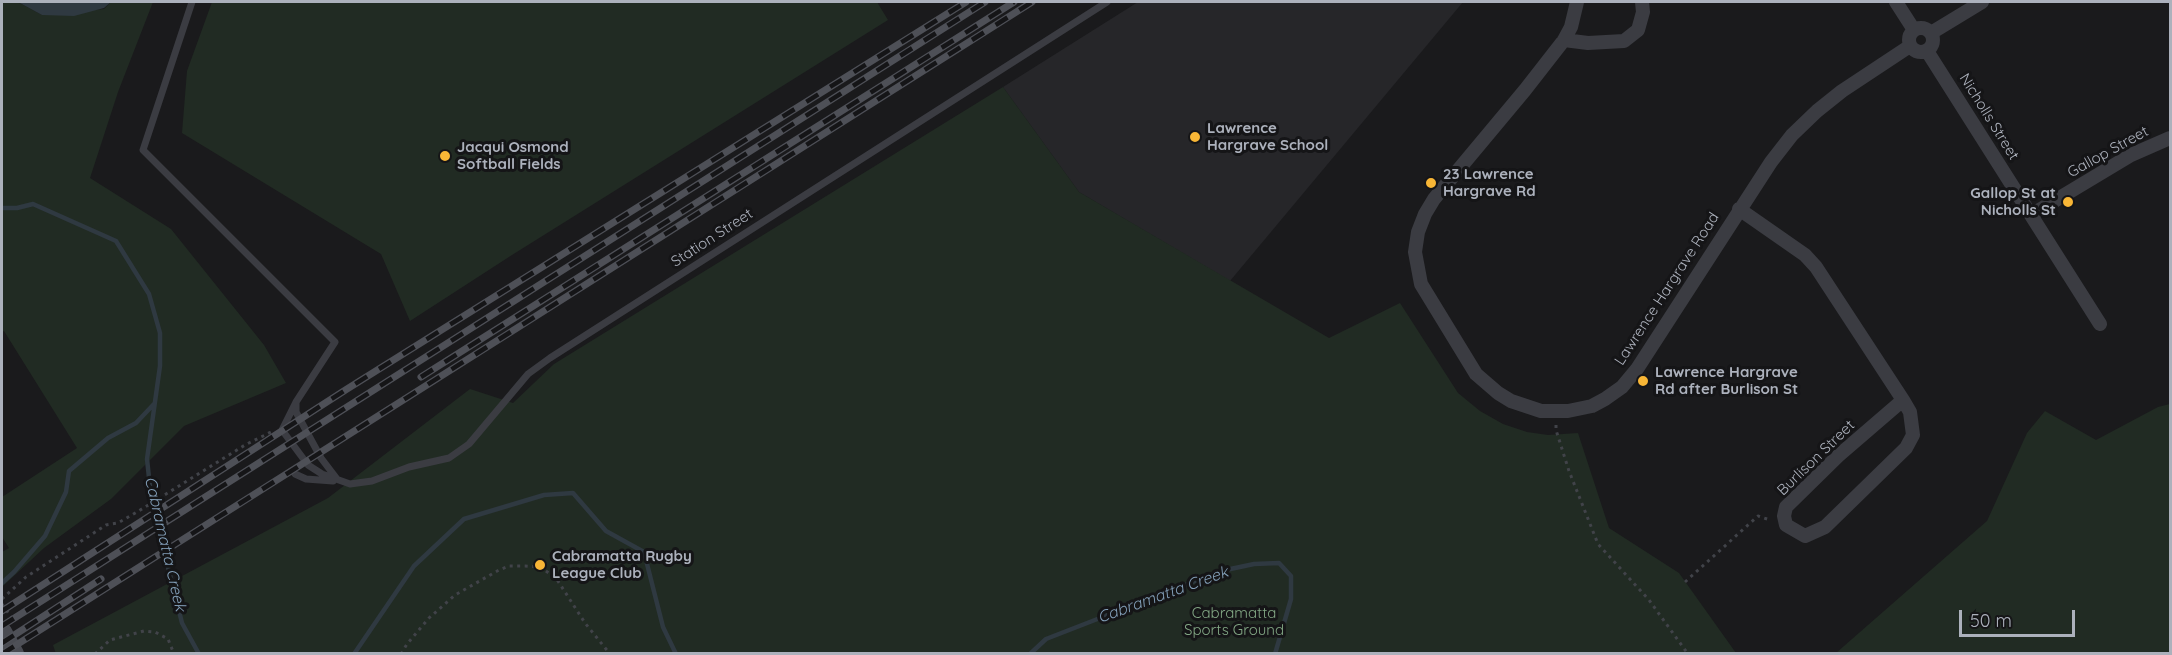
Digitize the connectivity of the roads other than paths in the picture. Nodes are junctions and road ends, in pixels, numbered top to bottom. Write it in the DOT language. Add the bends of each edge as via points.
graph roads {
  1 [pos="192,2"];
  2 [pos="1107,2"];
  3 [pos="1577,2"];
  4 [pos="1642,2"];
  5 [pos="1896,2"];
  6 [pos="1982,2"];
  7 [pos="1914,30"];
  8 [pos="1931,33"];
  9 [pos="1564,40"];
  10 [pos="1910,46"];
  11 [pos="1927,51"];
  12 [pos="2170,138"];
  13 [pos="1739,209"];
  14 [pos="2031,215"];
  15 [pos="2100,324"];
  16 [pos="1902,400"];
  17 [pos="296,402"];
  18 [pos="295,474"];
  19 [pos="339,481"];
  20 [pos="2,632"];
  21 [pos="14,654"];
  1 -- 17 [label="lane" via="143,150 335,342"];
  2 -- 19 [label="lane, Station Street" via="550,358 528,374 469,444 448,458 372,481"];
  3 -- 9 [label="street, Lawrence Hargrave Road"];
  4 -- 9 [label="street" via="1638,30 1624,41"];
  5 -- 7 [label="street"];
  6 -- 8 [label="street"];
  7 -- 8 [label="street" via="1923,28"];
  7 -- 10 [label="street"];
  8 -- 11 [label="street" via="1933,42"];
  9 -- 13 [label="street, Lawrence Hargrave Road" via="1434,199 1421,223 1415,252 1421,284 1476,374 1511,401 1541,411 1592,406 1605,399 1637,369"];
  10 -- 11 [label="street" via="1916,51"];
  10 -- 13 [label="street, Lawrence Hargrave Road" via="1842,91 1804,122"];
  11 -- 14 [label="street, Nicholls Street"];
  12 -- 14 [label="street, Gallop Street" via="2131,155"];
  13 -- 16 [label="street" via="1816,267"];
  14 -- 15 [label="street, Nicholls Street"];
  16 -- 16 [label="street, Burlison Street" via="1910,412 1913,435 1906,448 1825,527 1805,536 1786,525 1786,507"];
  17 -- 19 [label="lane" via="296,412 321,458"];
  17 -- 19 [label="lane" via="282,430 308,465"];
  18 -- 19 [label="lane, Station Street" via="306,479"];
  20 -- 21 [label="street"];
}
